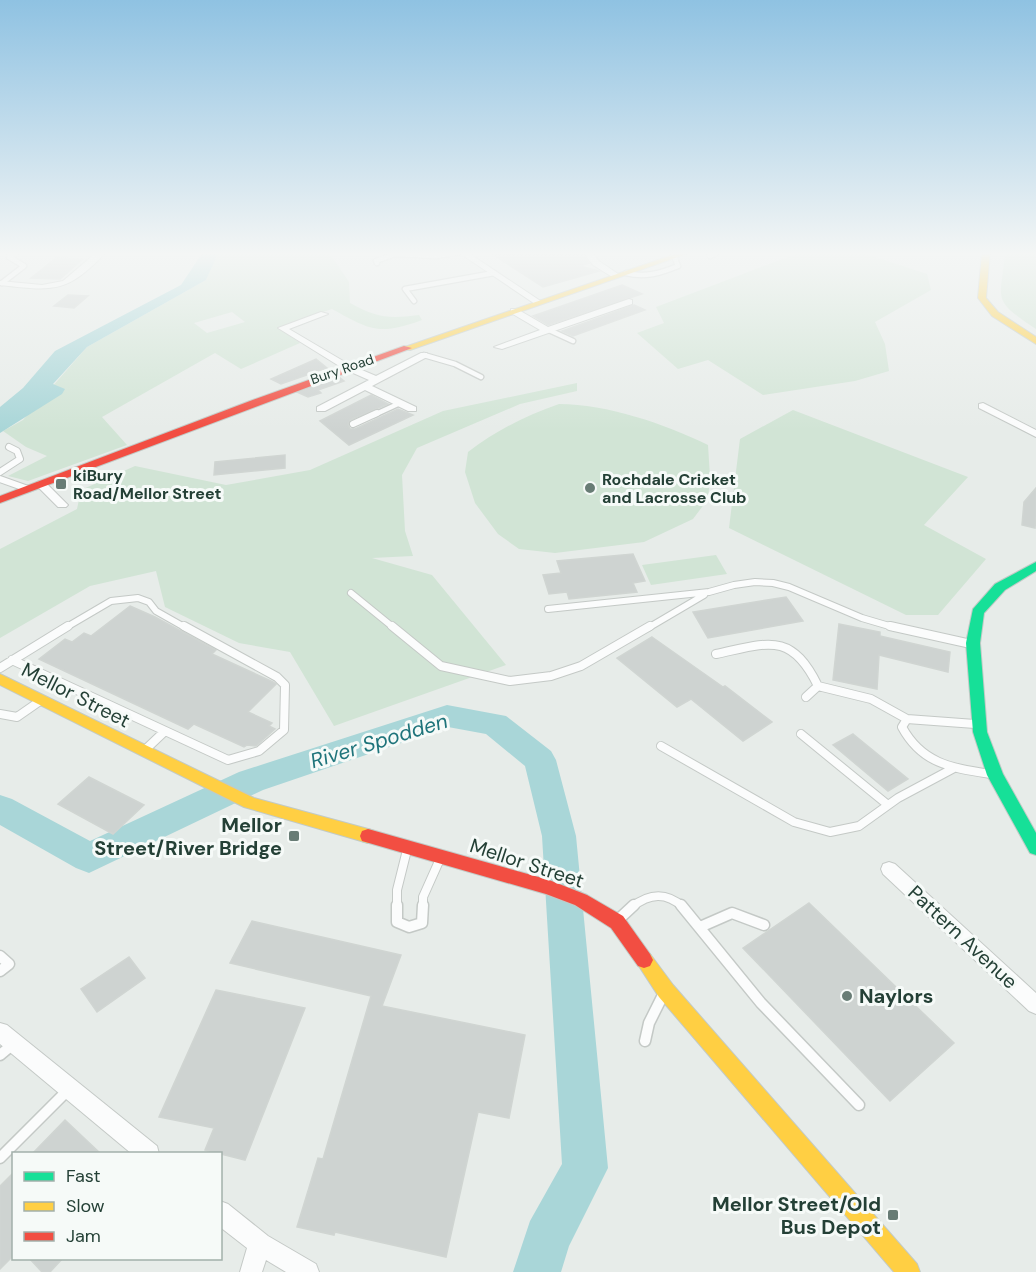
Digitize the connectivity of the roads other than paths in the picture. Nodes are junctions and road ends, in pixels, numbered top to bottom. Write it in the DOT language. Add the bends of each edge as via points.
graph roads {
  1 [pos="513,311"];
  2 [pos="514,311"];
  3 [pos="602,311"];
  4 [pos="993,311"];
  5 [pos="324,314"];
  6 [pos="548,330"];
  7 [pos="573,341"];
  8 [pos="1036,341"];
  9 [pos="408,346"];
  10 [pos="499,347"];
  11 [pos="424,355"];
  12 [pos="346,367"];
  13 [pos="482,377"];
  14 [pos="376,380"];
  15 [pos="365,386"];
  16 [pos="400,403"];
  17 [pos="983,406"];
  18 [pos="321,408"];
  19 [pos="412,409"];
  20 [pos="353,424"];
  21 [pos="1036,434"];
  22 [pos="9,447"];
  23 [pos="0,472"];
  24 [pos="0,479"];
  25 [pos="34,487"];
  26 [pos="0,500"];
  27 [pos="62,505"];
  28 [pos="1036,566"];
  29 [pos="709,592"];
  30 [pos="351,593"];
  31 [pos="548,609"];
  32 [pos="973,644"];
  33 [pos="716,654"];
  34 [pos="12,660"];
  35 [pos="0,668"];
  36 [pos="0,678"];
  37 [pos="818,686"];
  38 [pos="806,697"];
  39 [pos="42,700"];
  40 [pos="0,714"];
  41 [pos="907,719"];
  42 [pos="979,725"];
  43 [pos="165,731"];
  44 [pos="801,734"];
  45 [pos="661,746"];
  46 [pos="144,751"];
  47 [pos="954,768"];
  48 [pos="995,775"];
  49 [pos="888,805"];
  50 [pos="408,848"];
  51 [pos="1036,848"];
  52 [pos="441,856"];
  53 [pos="890,869"];
  54 [pos="617,922"];
  55 [pos="764,925"];
  56 [pos="700,927"];
  57 [pos="0,956"];
  58 [pos="0,971"];
  59 [pos="666,991"];
  60 [pos="1036,1005"];
  61 [pos="645,1041"];
  62 [pos="5,1043"];
  63 [pos="69,1088"];
  64 [pos="859,1105"];
  65 [pos="147,1152"];
  66 [pos="0,1158"];
  67 [pos="222,1214"];
  68 [pos="260,1244"];
  69 [pos="251,1272"];
  70 [pos="308,1272"];
  71 [pos="909,1272"];
  1 -- 9 [label="main road, Bury Road"];
  2 -- 6 [label="street"];
  3 -- 6 [label="street"];
  4 -- 8 [label="main road"];
  5 -- 12 [label="street" via="282,328"];
  6 -- 7 [label="lane"];
  6 -- 10 [label="street"];
  9 -- 11 [label="street"];
  9 -- 12 [label="main road, Bury Road"];
  11 -- 13 [label="lane"];
  11 -- 14 [label="street"];
  12 -- 14 [label="street"];
  12 -- 25 [label="main road, Bury Road"];
  14 -- 15 [label="street"];
  15 -- 16 [label="street"];
  15 -- 18 [label="street"];
  16 -- 19 [label="street"];
  16 -- 20 [label="lane"];
  17 -- 21 [label="street"];
  22 -- 23 [label="lane" via="17,451 20,459"];
  24 -- 25 [label="lane"];
  25 -- 26 [label="main road, Bury Road"];
  25 -- 27 [label="street"];
  28 -- 32 [label="main road" via="1000,587 978,612"];
  29 -- 30 [label="lane" via="580,666 551,676 510,681 441,666"];
  29 -- 31 [label="lane"];
  29 -- 32 [label="lane" via="754,580 772,582 797,588 861,618"];
  32 -- 42 [label="main road"];
  33 -- 37 [label="lane" via="778,643 802,656"];
  34 -- 35 [label="lane"];
  34 -- 43 [label="lane"];
  34 -- 43 [label="lane" via="111,601 138,598 285,685 284,730 257,754 228,760"];
  36 -- 39 [label="main road, Mellor Street"];
  37 -- 38 [label="lane"];
  37 -- 41 [label="lane" via="871,699"];
  39 -- 40 [label="lane" via="15,718"];
  39 -- 46 [label="main road, Mellor Street"];
  41 -- 42 [label="lane"];
  41 -- 47 [label="lane" via="902,727 908,742 921,754"];
  42 -- 48 [label="main road"];
  43 -- 46 [label="lane"];
  44 -- 49 [label="lane"];
  45 -- 49 [label="lane" via="794,822 830,832 859,826"];
  46 -- 50 [label="main road, Mellor Street" via="250,803"];
  47 -- 48 [label="lane"];
  47 -- 49 [label="lane"];
  48 -- 51 [label="main road"];
  50 -- 52 [label="main road, Mellor Street"];
  50 -- 52 [label="lane" via="396,890 397,922 402,927 422,923 423,897"];
  52 -- 54 [label="main road, Mellor Street" via="549,887 581,900"];
  53 -- 60 [label="street, Pattern Avenue"];
  54 -- 56 [label="lane" via="637,900 663,894 674,899"];
  54 -- 59 [label="main road, Mellor Street"];
  55 -- 56 [label="lane" via="737,912 727,912"];
  56 -- 64 [label="lane" via="735,973"];
  57 -- 58 [label="lane" via="9,964"];
  59 -- 61 [label="lane" via="649,1023"];
  59 -- 71 [label="main road, Mellor Street"];
  62 -- 63 [label="street"];
  63 -- 65 [label="street"];
  63 -- 66 [label="lane"];
  67 -- 68 [label="street"];
  68 -- 69 [label="street"];
  68 -- 70 [label="street"];
}
